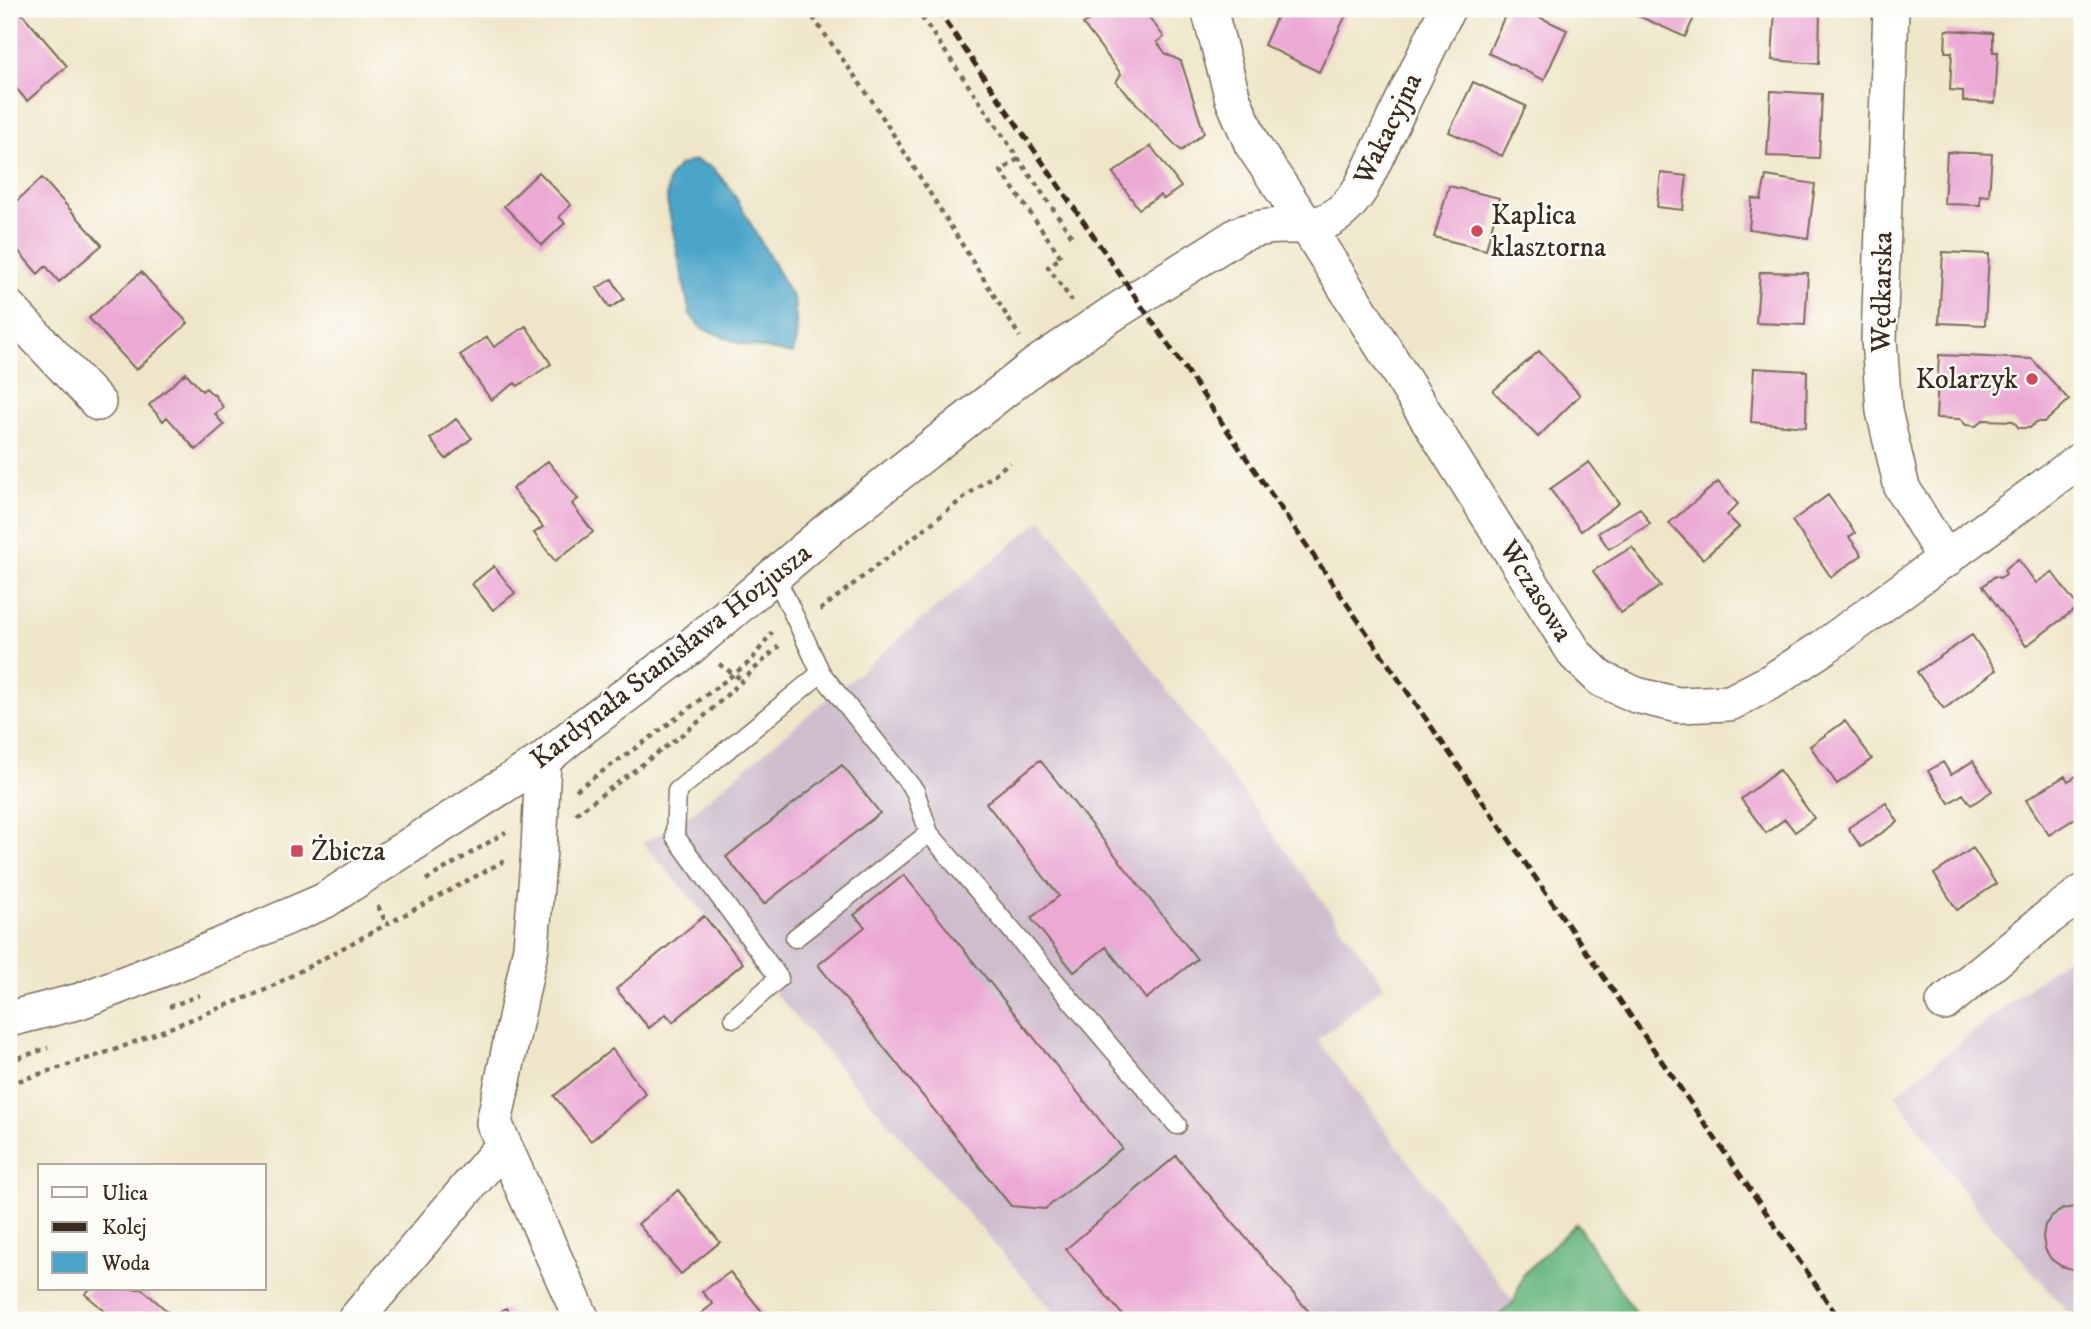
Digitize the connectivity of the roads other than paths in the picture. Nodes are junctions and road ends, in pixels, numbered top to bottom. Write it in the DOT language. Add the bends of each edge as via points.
graph roads {
  1 [pos="1209,9"];
  2 [pos="1447,9"];
  3 [pos="1891,9"];
  4 [pos="1307,226"];
  5 [pos="9,308"];
  6 [pos="98,403"];
  7 [pos="2082,460"];
  8 [pos="1946,560"];
  9 [pos="775,575"];
  10 [pos="821,673"];
  11 [pos="543,760"];
  12 [pos="929,833"];
  13 [pos="2082,893"];
  14 [pos="795,938"];
  15 [pos="1944,1003"];
  16 [pos="734,1018"];
  17 [pos="9,1020"];
  18 [pos="1177,1125"];
  19 [pos="503,1146"];
  20 [pos="355,1320"];
  21 [pos="582,1320"];
  1 -- 4 [label="street, Wczasowa" via="1241,121"];
  2 -- 4 [label="street, Wakacyjna" via="1356,195 1333,218"];
  3 -- 8 [label="street, Wędkarska" via="1879,339 1884,411 1902,488"];
  4 -- 8 [label="street, Wczasowa" via="1576,655 1601,679 1636,695 1678,705 1730,703 1824,647"];
  4 -- 9 [label="street, Kardynała Stanisława Hozjusza" via="1260,227 1238,234 1091,327 1037,364"];
  5 -- 6 [label="street"];
  7 -- 8 [label="street, Wczasowa"];
  9 -- 10 [label="lane"];
  9 -- 11 [label="street, Kardynała Stanisława Hozjusza"];
  10 -- 12 [label="lane" via="915,791"];
  10 -- 16 [label="lane" via="677,791 675,836 779,978"];
  11 -- 17 [label="street, Kardynała Stanisława Hozjusza" via="324,901 80,1001"];
  11 -- 19 [label="street" via="531,947 494,1123"];
  12 -- 14 [label="lane"];
  12 -- 18 [label="lane"];
  13 -- 15 [label="street"];
  19 -- 20 [label="street"];
  19 -- 21 [label="street"];
}
